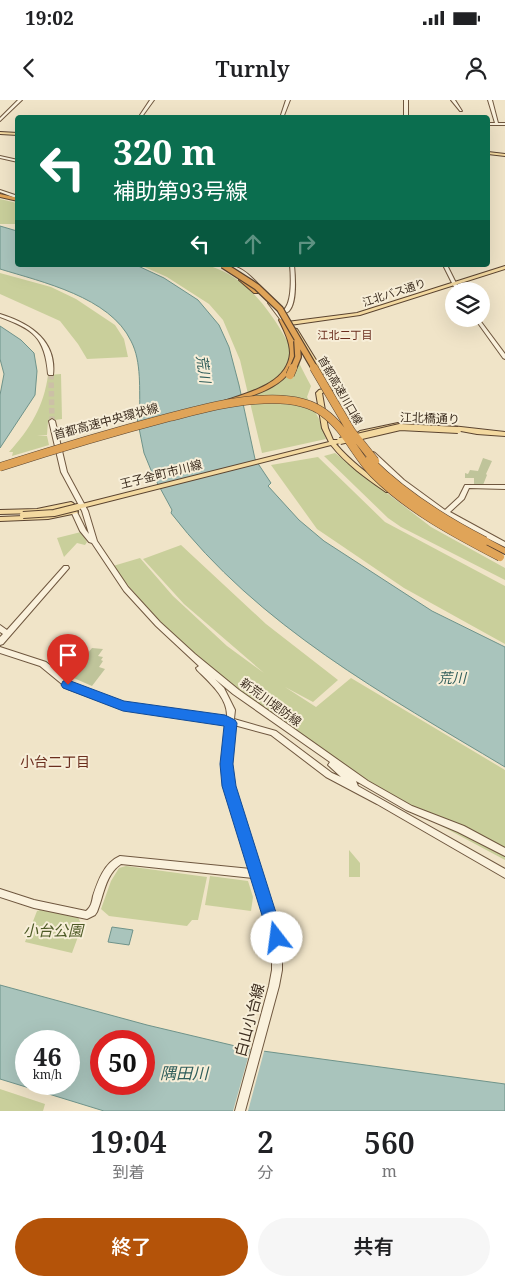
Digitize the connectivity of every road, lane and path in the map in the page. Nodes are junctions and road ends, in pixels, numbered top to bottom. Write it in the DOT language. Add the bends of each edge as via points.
graph roads {
  1 [pos="20,100"];
  2 [pos="152,100"];
  3 [pos="288,100"];
  4 [pos="406,100"];
  5 [pos="453,100"];
  6 [pos="490,100"];
  7 [pos="461,110"];
  8 [pos="141,115"];
  9 [pos="282,115"];
  10 [pos="406,115"];
  11 [pos="0,120"];
  12 [pos="490,124"];
  13 [pos="496,124"];
  14 [pos="505,124"];
  15 [pos="0,133"];
  16 [pos="15,134"];
  17 [pos="490,152"];
  18 [pos="505,153"];
  19 [pos="0,157"];
  20 [pos="15,160"];
  21 [pos="0,195"];
  22 [pos="15,199"];
  23 [pos="15,199"];
  24 [pos="224,267"];
  25 [pos="233,267"];
  26 [pos="292,267"];
  27 [pos="446,267"];
  28 [pos="505,267"];
  29 [pos="451,282"];
  30 [pos="458,282"];
  31 [pos="445,286"];
  32 [pos="0,315"];
  33 [pos="284,318"];
  34 [pos="484,327"];
  35 [pos="505,357"];
  36 [pos="51,374"];
  37 [pos="327,389"];
  38 [pos="183,414"];
  39 [pos="52,422"];
  40 [pos="482,432"];
  41 [pos="505,434"];
  42 [pos="356,437"];
  43 [pos="333,443"];
  44 [pos="0,467"];
  45 [pos="373,468"];
  46 [pos="505,487"];
  47 [pos="79,507"];
  48 [pos="421,512"];
  49 [pos="0,515"];
  50 [pos="447,516"];
  51 [pos="438,517"];
  52 [pos="485,541"];
  53 [pos="98,548"];
  54 [pos="505,550"];
  55 [pos="505,560"];
  56 [pos="66,568"];
  57 [pos="0,628"];
  58 [pos="7,634"];
  59 [pos="0,642"];
  60 [pos="0,650"];
  61 [pos="192,656"];
  62 [pos="230,723"];
  63 [pos="315,750"];
  64 [pos="354,789"];
  65 [pos="505,852"];
  66 [pos="257,874"];
  67 [pos="505,874"];
  68 [pos="0,893"];
  69 [pos="240,1111"];
  1 -- 11 [label="main road"];
  2 -- 8 [label="main road"];
  3 -- 9 [label="main road"];
  4 -- 10 [label="main road"];
  5 -- 7 [label="main road"];
  6 -- 13 [label="main road"];
  12 -- 13 [label="main road"];
  13 -- 14 [label="main road"];
  15 -- 16 [label="main road"];
  17 -- 18 [label="main road"];
  19 -- 20 [label="main road"];
  21 -- 22 [label="highway"];
  21 -- 23 [label="highway"];
  24 -- 33 [label="highway, 首都高速川口線, bridge" via="248,284"];
  25 -- 33 [label="main road" via="244,273"];
  26 -- 33 [label="main road" via="289,306"];
  27 -- 29 [label="main road"];
  28 -- 30 [label="main road, 江北バス通り"];
  31 -- 33 [label="main road, 江北バス通り" via="358,314"];
  32 -- 36 [label="main road" via="41,339 50,353"];
  33 -- 37 [label="main road"];
  33 -- 38 [label="highway, 首都高速中央環状線, bridge" via="299,352 295,368 288,377 255,395"];
  33 -- 45 [label="highway, 首都高速川口線, bridge" via="345,432"];
  33 -- 50 [label="highway, 首都高速川口線, bridge" via="360,443 398,482"];
  34 -- 35 [label="main road"];
  37 -- 42 [label="main road"];
  37 -- 43 [label="main road" via="319,395 324,427"];
  38 -- 44 [label="highway, 首都高速中央環状線, bridge" via="89,438"];
  38 -- 48 [label="highway, 首都高速中央環状線, bridge" via="262,399 289,400 311,406 330,419 374,474"];
  38 -- 52 [label="highway, 首都高速中央環状線, bridge" via="262,398 286,399 312,406 332,418 372,464 401,489"];
  39 -- 47 [label="main road" via="64,472"];
  40 -- 41 [label="main road, 江北橋通り"];
  40 -- 42 [label="main road" via="399,430"];
  40 -- 43 [label="main road, 江北橋通り, bridge" via="400,427"];
  42 -- 50 [label="main road" via="392,473"];
  42 -- 51 [label="main road" via="392,483"];
  43 -- 47 [label="main road, 王子金町市川線"];
  43 -- 51 [label="main road" via="376,482 420,511"];
  45 -- 48 [label="highway, 首都高速川口線, bridge"];
  45 -- 54 [label="highway, bridge" via="424,510 461,534"];
  46 -- 50 [label="main road" via="467,486"];
  47 -- 49 [label="main road, 王子金町市川線, bridge"];
  47 -- 49 [label="main road" via="48,517"];
  47 -- 53 [label="main road, 新荒川堤防線"];
  47 -- 53 [label="main road" via="83,530"];
  48 -- 55 [label="highway, 首都高速中央環状線, bridge"];
  50 -- 51 [label="main road"];
  50 -- 52 [label="highway, 首都高速中央環状線, bridge"];
  50 -- 54 [label="highway, bridge"];
  51 -- 54 [label="main road"];
  52 -- 54 [label="highway, 首都高速中央環状線"];
  53 -- 61 [label="main road, 新荒川堤防線" via="126,589"];
  56 -- 58 [label="main road"];
  57 -- 58 [label="main road"];
  58 -- 59 [label="main road"];
  60 -- 62 [label="main road, 新荒川堤防線" via="43,664 71,687 112,703"];
  61 -- 62 [label="main road, 白山小台線" via="225,696 231,710"];
  61 -- 63 [label="main road, 新荒川堤防線"];
  62 -- 64 [label="main road, 新荒川堤防線" via="273,733 320,769"];
  62 -- 66 [label="main road, 白山小台線" via="227,774"];
  63 -- 64 [label="main road" via="353,784"];
  63 -- 65 [label="main road, 新荒川堤防線" via="394,801 461,829"];
  64 -- 67 [label="main road, 新荒川堤防線"];
  66 -- 68 [label="main road" via="120,860 112,866 94,909 87,914 34,904"];
  66 -- 69 [label="main road, 白山小台線" via="274,926 278,954 274,986"];
}
